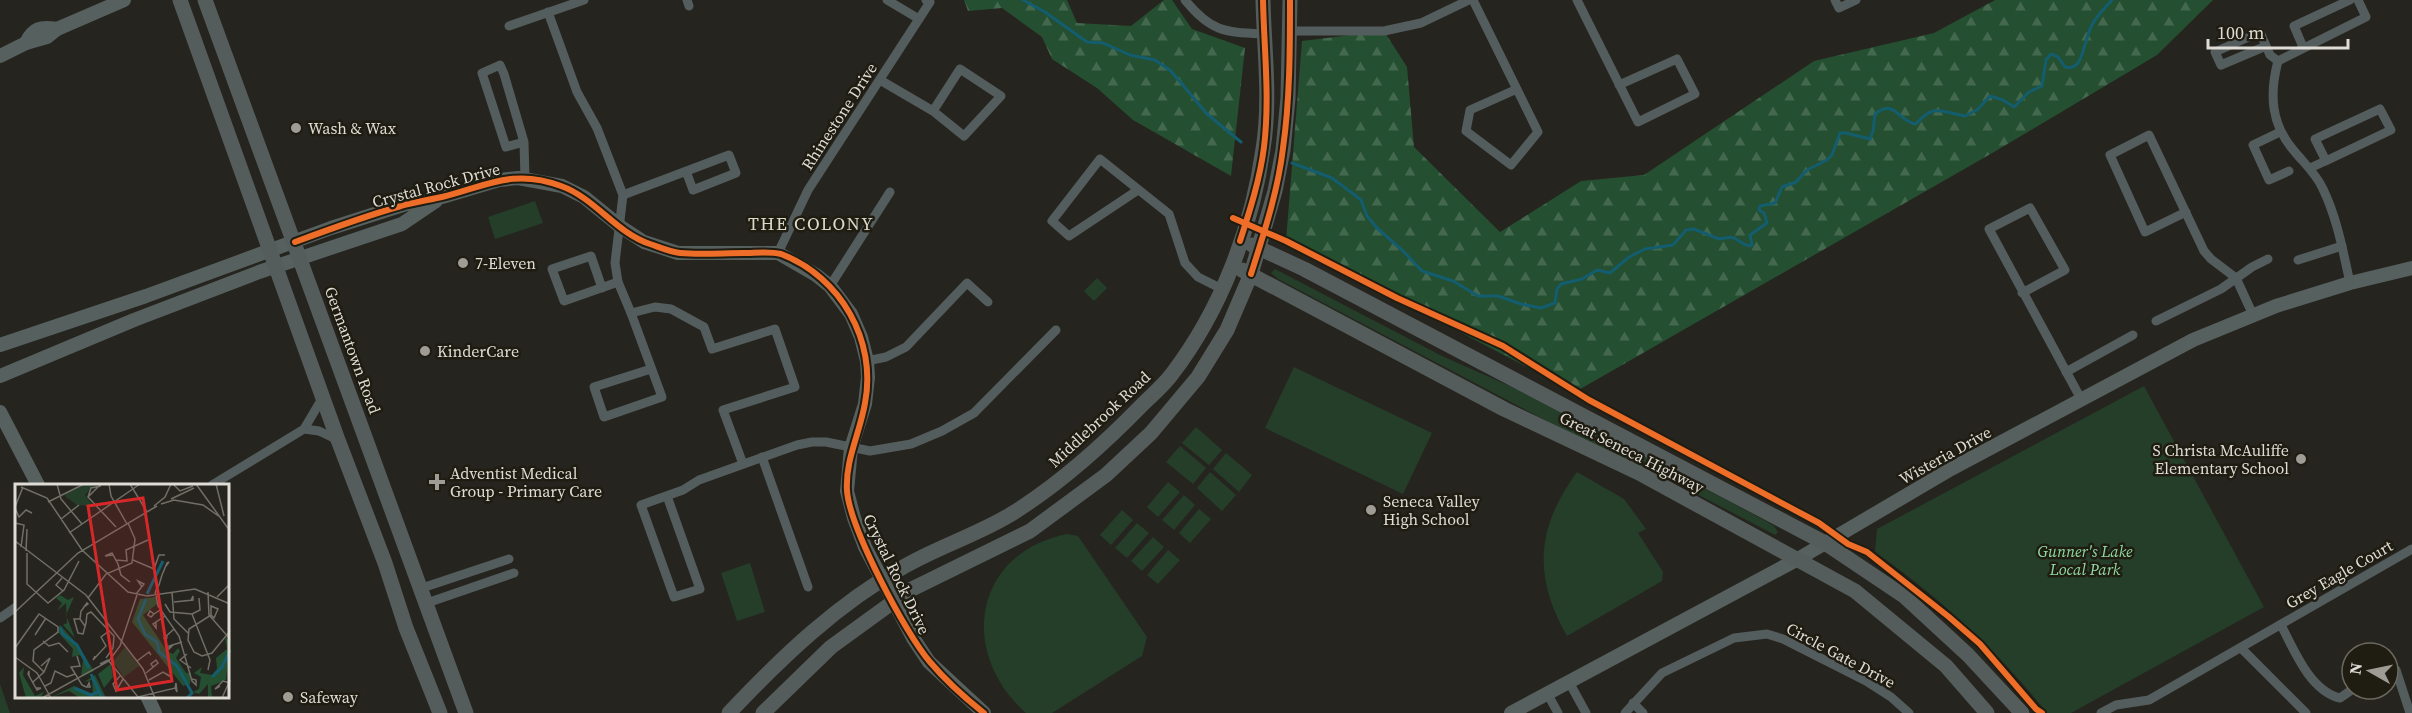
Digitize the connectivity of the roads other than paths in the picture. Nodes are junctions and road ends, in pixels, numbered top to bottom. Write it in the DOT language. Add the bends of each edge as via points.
graph roads {
  1 [pos="124,0"];
  2 [pos="180,0"];
  3 [pos="206,0"];
  4 [pos="584,0"];
  5 [pos="887,0"];
  6 [pos="926,0"];
  7 [pos="1185,0"];
  8 [pos="1263,0"];
  9 [pos="1290,0"];
  10 [pos="1471,0"];
  11 [pos="1589,0"];
  12 [pos="1835,0"];
  13 [pos="1856,0"];
  14 [pos="2350,0"];
  15 [pos="2358,0"];
  16 [pos="1578,2"];
  17 [pos="548,12"];
  18 [pos="919,19"];
  19 [pos="509,26"];
  20 [pos="1291,31"];
  21 [pos="1264,34"];
  22 [pos="2266,46"];
  23 [pos="2303,47"];
  24 [pos="0,56"];
  25 [pos="2278,61"];
  26 [pos="880,80"];
  27 [pos="1619,86"];
  28 [pos="1517,89"];
  29 [pos="933,111"];
  30 [pos="2280,132"];
  31 [pos="524,142"];
  32 [pos="2326,161"];
  33 [pos="2310,168"];
  34 [pos="686,171"];
  35 [pos="2289,171"];
  36 [pos="525,179"];
  37 [pos="1138,190"];
  38 [pos="890,192"];
  39 [pos="623,195"];
  40 [pos="442,197"];
  41 [pos="2186,212"];
  42 [pos="621,227"];
  43 [pos="1240,241"];
  44 [pos="295,242"];
  45 [pos="2342,246"];
  46 [pos="1260,248"];
  47 [pos="778,253"];
  48 [pos="301,258"];
  49 [pos="274,259"];
  50 [pos="2268,259"];
  51 [pos="2298,260"];
  52 [pos="1231,266"];
  53 [pos="2412,268"];
  54 [pos="1251,274"];
  55 [pos="2236,278"];
  56 [pos="618,282"];
  57 [pos="2350,283"];
  58 [pos="830,286"];
  59 [pos="602,288"];
  60 [pos="1222,289"];
  61 [pos="2022,293"];
  62 [pos="988,302"];
  63 [pos="631,313"];
  64 [pos="2253,315"];
  65 [pos="2156,321"];
  66 [pos="1056,330"];
  67 [pos="2133,335"];
  68 [pos="0,345"];
  69 [pos="867,361"];
  70 [pos="651,369"];
  71 [pos="2066,372"];
  72 [pos="0,376"];
  73 [pos="323,397"];
  74 [pos="2081,399"];
  75 [pos="0,412"];
  76 [pos="304,429"];
  77 [pos="338,440"];
  78 [pos="851,448"];
  79 [pos="762,457"];
  80 [pos="743,464"];
  81 [pos="37,484"];
  82 [pos="214,484"];
  83 [pos="667,496"];
  84 [pos="1826,543"];
  85 [pos="2412,549"];
  86 [pos="509,559"];
  87 [pos="1798,559"];
  88 [pos="514,573"];
  89 [pos="883,581"];
  90 [pos="808,587"];
  91 [pos="422,588"];
  92 [pos="893,602"];
  93 [pos="427,603"];
  94 [pos="15,608"];
  95 [pos="0,618"];
  96 [pos="2281,625"];
  97 [pos="2241,648"];
  98 [pos="1569,682"];
  99 [pos="2400,682"];
  100 [pos="1547,693"];
  101 [pos="148,698"];
  102 [pos="2340,698"];
  103 [pos="1633,704"];
  104 [pos="155,713"];
  105 [pos="440,713"];
  106 [pos="466,713"];
  107 [pos="729,713"];
  108 [pos="763,713"];
  109 [pos="984,713"];
  110 [pos="1511,713"];
  111 [pos="1558,713"];
  112 [pos="1586,713"];
  113 [pos="1625,713"];
  114 [pos="1643,713"];
  115 [pos="1909,713"];
  116 [pos="1987,713"];
  117 [pos="2022,713"];
  118 [pos="2101,713"];
  119 [pos="2306,713"];
  120 [pos="2410,713"];
  1 -- 24 [label="street"];
  2 -- 49 [label="main road"];
  3 -- 44 [label="main road, Germantown Road"];
  4 -- 17 [label="street"];
  5 -- 18 [label="street"];
  6 -- 18 [label="street, Rhinestone Drive" via="930,2"];
  7 -- 21 [label="street" via="1202,19 1220,29"];
  8 -- 21 [label="main road, Middlebrook Road"];
  9 -- 20 [label="main road"];
  10 -- 20 [label="street" via="1421,23 1384,31"];
  10 -- 28 [label="street"];
  11 -- 16 [label="street"];
  12 -- 13 [label="street" via="1839,8"];
  14 -- 23 [label="street" via="2294,26"];
  15 -- 23 [label="street" via="2366,17"];
  16 -- 27 [label="street"];
  17 -- 19 [label="street"];
  17 -- 39 [label="street" via="577,92 597,128"];
  18 -- 26 [label="street, Rhinestone Drive"];
  20 -- 46 [label="main road" via="1283,150"];
  21 -- 43 [label="main road, Middlebrook Road" via="1264,147"];
  22 -- 22 [label="street" via="2221,65 2215,52 2260,32"];
  22 -- 25 [label="street"];
  23 -- 25 [label="street"];
  25 -- 30 [label="street" via="2272,94 2273,114"];
  26 -- 29 [label="street"];
  26 -- 47 [label="street, Rhinestone Drive" via="808,190"];
  27 -- 27 [label="street" via="1638,122 1695,94 1677,59"];
  28 -- 28 [label="street" via="1538,132 1511,165 1466,131 1470,110"];
  29 -- 29 [label="street" via="964,136 1001,96 960,69"];
  30 -- 33 [label="street"];
  30 -- 35 [label="street" via="2253,145 2268,180"];
  31 -- 31 [label="street, Crystal Rock Drive" via="500,65 482,73 506,147"];
  31 -- 36 [label="street, Crystal Rock Drive"];
  32 -- 32 [label="street" via="2391,130 2380,109 2315,139"];
  32 -- 33 [label="street"];
  33 -- 45 [label="street" via="2323,188"];
  34 -- 34 [label="street" via="729,155 736,173 693,190"];
  34 -- 39 [label="street"];
  36 -- 40 [label="street, Crystal Rock Drive" via="499,180"];
  36 -- 42 [label="street, Crystal Rock Drive" via="547,182 584,197"];
  37 -- 37 [label="street" via="1100,159 1052,221 1069,236"];
  37 -- 60 [label="street" via="1169,214 1185,263 1198,277"];
  38 -- 58 [label="street"];
  39 -- 42 [label="street"];
  40 -- 44 [label="street, Crystal Rock Drive" via="403,205"];
  40 -- 48 [label="street, Crystal Rock Drive" via="402,224"];
  41 -- 41 [label="street" via="2149,135 2110,156 2145,232"];
  41 -- 55 [label="street" via="2204,251"];
  42 -- 47 [label="street, Crystal Rock Drive" via="644,242 678,253"];
  42 -- 56 [label="street" via="615,263"];
  43 -- 46 [label="main road, Great Seneca Highway"];
  43 -- 52 [label="main road, Middlebrook Road"];
  44 -- 48 [label="main road, Germantown Road"];
  44 -- 49 [label="street, Crystal Rock Drive"];
  45 -- 51 [label="street"];
  45 -- 57 [label="street"];
  46 -- 54 [label="main road"];
  46 -- 84 [label="main road, Great Seneca Highway"];
  47 -- 58 [label="street, Crystal Rock Drive"];
  48 -- 49 [label="street, Crystal Rock Drive"];
  48 -- 91 [label="main road, Germantown Road"];
  49 -- 68 [label="street, Crystal Rock Drive"];
  49 -- 72 [label="street, Crystal Rock Drive"];
  49 -- 73 [label="main road"];
  50 -- 55 [label="street"];
  52 -- 54 [label="main road, Great Seneca Highway"];
  52 -- 60 [label="main road, Middlebrook Road"];
  53 -- 57 [label="street, Wisteria Drive"];
  54 -- 87 [label="main road, Great Seneca Highway"];
  54 -- 92 [label="main road" via="1227,330 1198,377 1151,433 1106,475 1030,531"];
  55 -- 64 [label="street"];
  55 -- 65 [label="street"];
  56 -- 59 [label="street"];
  56 -- 63 [label="street"];
  57 -- 64 [label="street, Wisteria Drive"];
  58 -- 69 [label="street, Crystal Rock Drive" via="851,315"];
  59 -- 59 [label="street" via="564,301 552,269 591,256"];
  60 -- 89 [label="main road, Middlebrook Road" via="1201,332 1171,376 1090,456 1014,513"];
  61 -- 61 [label="street" via="1989,230 2030,208 2065,270"];
  61 -- 71 [label="street"];
  62 -- 69 [label="street" via="967,283 906,347"];
  63 -- 70 [label="street"];
  63 -- 80 [label="street" via="655,307 671,309 704,327 712,350 775,329 795,387 723,410"];
  64 -- 74 [label="street, Wisteria Drive" via="2193,340"];
  66 -- 78 [label="street" via="974,413 911,444 870,451"];
  67 -- 71 [label="street"];
  69 -- 78 [label="street, Crystal Rock Drive" via="865,404"];
  70 -- 70 [label="street" via="662,397 604,417 594,387"];
  71 -- 74 [label="street"];
  73 -- 76 [label="street"];
  73 -- 77 [label="main road"];
  74 -- 84 [label="street, Wisteria Drive"];
  75 -- 81 [label="street"];
  76 -- 77 [label="street"];
  76 -- 82 [label="street"];
  77 -- 105 [label="main road"];
  78 -- 79 [label="street" via="812,442"];
  78 -- 89 [label="street, Crystal Rock Drive" via="847,491 854,518"];
  79 -- 80 [label="street"];
  79 -- 90 [label="street"];
  80 -- 83 [label="street"];
  83 -- 83 [label="street" via="641,505 674,597 700,589"];
  84 -- 87 [label="street, Wisteria Drive"];
  84 -- 117 [label="main road, Great Seneca Highway" via="1904,596 1968,655"];
  85 -- 96 [label="street, Grey Eagle Court"];
  86 -- 91 [label="street"];
  87 -- 98 [label="street, Wisteria Drive"];
  87 -- 116 [label="main road, Great Seneca Highway" via="1855,591 1917,640"];
  88 -- 93 [label="street"];
  89 -- 92 [label="street, Crystal Rock Drive"];
  89 -- 107 [label="main road, Middlebrook Road" via="816,627"];
  91 -- 93 [label="main road, Germantown Road"];
  92 -- 108 [label="main road" via="831,647"];
  92 -- 109 [label="street, Crystal Rock Drive" via="929,662"];
  93 -- 106 [label="main road, Germantown Road"];
  94 -- 95 [label="street"];
  96 -- 97 [label="street, Grey Eagle Court"];
  96 -- 102 [label="street, Grey Eagle Court" via="2306,670 2325,691"];
  97 -- 118 [label="street, Grey Eagle Court" via="2149,700 2116,705"];
  97 -- 119 [label="street"];
  98 -- 100 [label="street, Wisteria Drive"];
  98 -- 112 [label="street"];
  99 -- 120 [label="street"];
  100 -- 110 [label="street, Wisteria Drive"];
  100 -- 111 [label="street"];
  101 -- 104 [label="street"];
  103 -- 113 [label="street, Circle Gate Drive"];
  103 -- 114 [label="street"];
  103 -- 115 [label="street, Circle Gate Drive" via="1662,673 1673,667 1734,638 1767,634 1866,681"];
}
